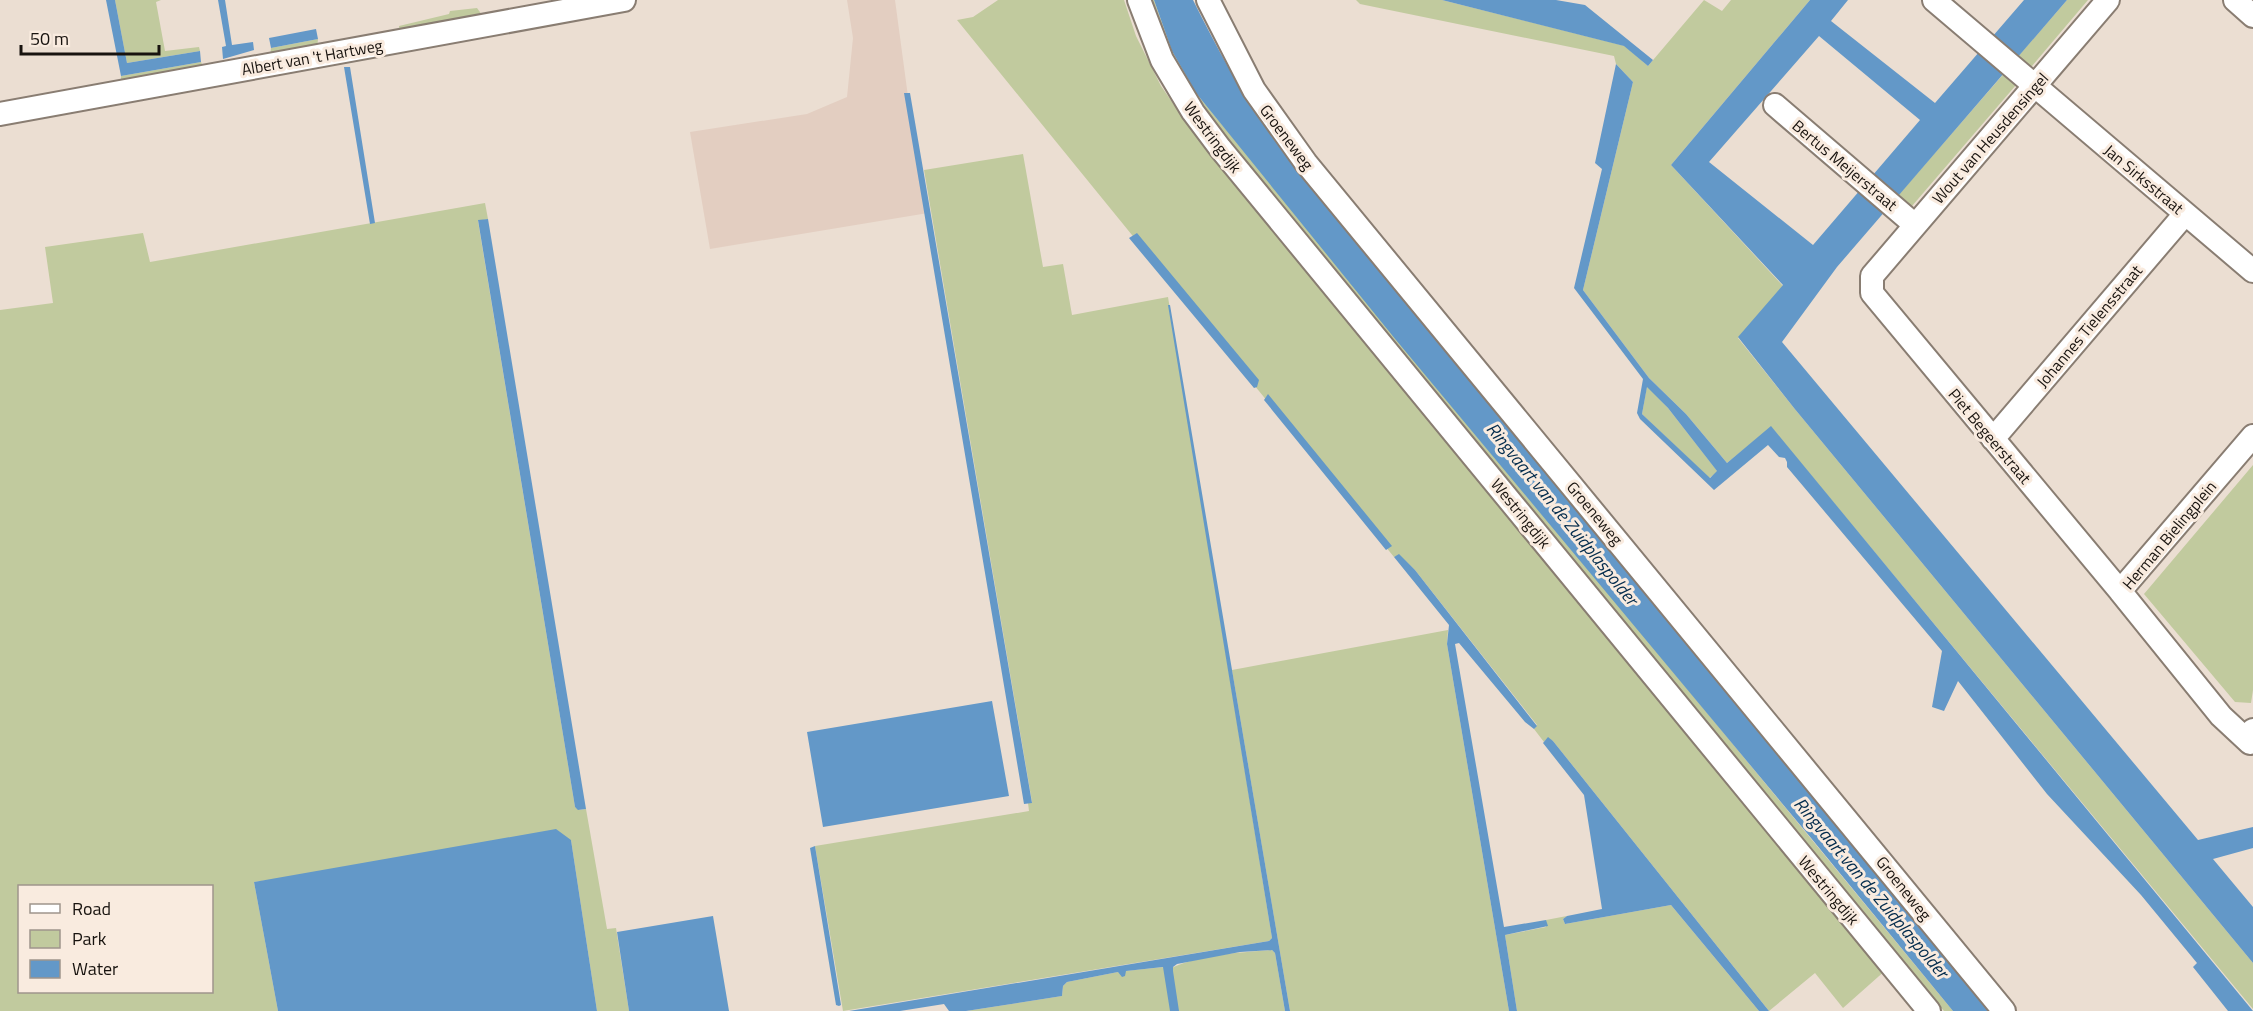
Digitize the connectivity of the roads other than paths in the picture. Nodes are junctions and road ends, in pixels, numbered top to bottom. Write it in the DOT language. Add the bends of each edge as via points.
graph roads {
  1 [pos="624,0"];
  2 [pos="1139,0"];
  3 [pos="1208,0"];
  4 [pos="1934,0"];
  5 [pos="2108,0"];
  6 [pos="2235,0"];
  7 [pos="2253,16"];
  8 [pos="2026,79"];
  9 [pos="1775,105"];
  10 [pos="0,114"];
  11 [pos="2185,214"];
  12 [pos="1908,218"];
  13 [pos="2253,271"];
  14 [pos="1872,276"];
  15 [pos="2253,436"];
  16 [pos="1993,439"];
  17 [pos="2120,591"];
  18 [pos="2252,742"];
  19 [pos="1929,1011"];
  20 [pos="2004,1011"];
  1 -- 10 [label="street, Albert van 't Hartweg"];
  2 -- 19 [label="street, Westringdijk" via="1162,60 1222,151"];
  3 -- 20 [label="street, Groeneweg" via="1254,90 1300,156"];
  4 -- 8 [label="street, Jan Sirksstraat"];
  5 -- 8 [label="street, Wout van Heusdensingel"];
  6 -- 7 [label="street"];
  8 -- 11 [label="street, Jan Sirksstraat"];
  8 -- 12 [label="street, Wout van Heusdensingel"];
  9 -- 12 [label="street, Bertus Meijerstraat"];
  11 -- 13 [label="street, Jan Sirksstraat"];
  11 -- 16 [label="street, Johannes Tielensstraat"];
  12 -- 14 [label="street, Wout van Heusdensingel"];
  14 -- 16 [label="street, Piet Begeerstraat" via="1872,293"];
  15 -- 17 [label="street, Herman Bielingplein"];
  16 -- 17 [label="street, Piet Begeerstraat"];
  17 -- 18 [label="street, Herman Bielingplein" via="2221,716"];
}
